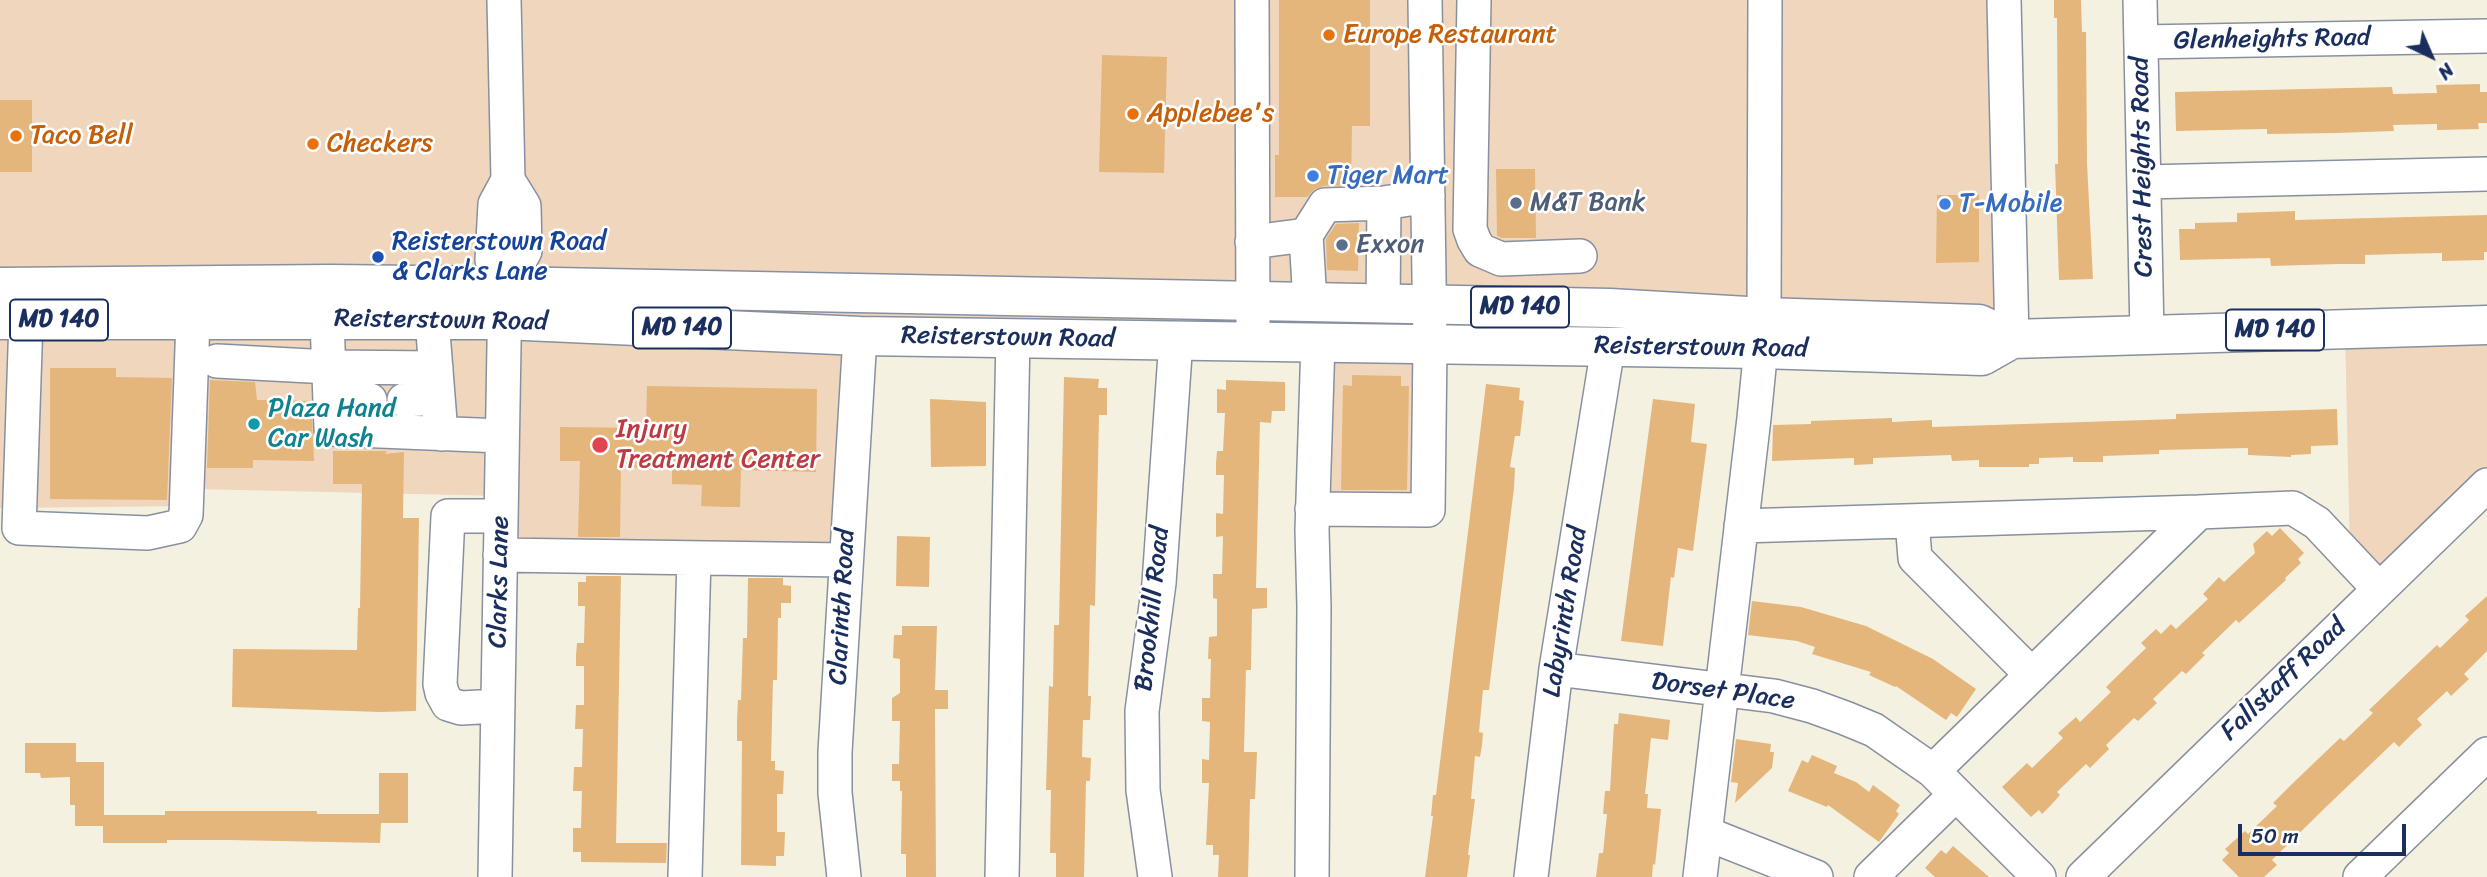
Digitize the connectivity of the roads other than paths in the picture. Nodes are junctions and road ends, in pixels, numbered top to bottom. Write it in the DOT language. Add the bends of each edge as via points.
graph roads {
  1 [pos="504,0"];
  2 [pos="1252,0"];
  3 [pos="1425,0"];
  4 [pos="1474,0"];
  5 [pos="1765,0"];
  6 [pos="2004,0"];
  7 [pos="2140,0"];
  8 [pos="2487,36"];
  9 [pos="2141,42"];
  10 [pos="2487,173"];
  11 [pos="2144,182"];
  12 [pos="1427,197"];
  13 [pos="1384,203"];
  14 [pos="1306,235"];
  15 [pos="1252,242"];
  16 [pos="1580,257"];
  17 [pos="151,284"];
  18 [pos="0,287"];
  19 [pos="1014,297"];
  20 [pos="1252,300"];
  21 [pos="504,303"];
  22 [pos="1310,303"];
  23 [pos="1383,304"];
  24 [pos="1429,305"];
  25 [pos="248,319"];
  26 [pos="13,320"];
  27 [pos="193,320"];
  28 [pos="327,320"];
  29 [pos="432,320"];
  30 [pos="2487,324"];
  31 [pos="1762,333"];
  32 [pos="2147,334"];
  33 [pos="860,336"];
  34 [pos="1013,337"];
  35 [pos="2011,339"];
  36 [pos="1176,340"];
  37 [pos="1253,340"];
  38 [pos="1318,342"];
  39 [pos="1430,346"];
  40 [pos="1608,347"];
  41 [pos="217,361"];
  42 [pos="253,364"];
  43 [pos="330,381"];
  44 [pos="437,383"];
  45 [pos="370,400"];
  46 [pos="404,400"];
  47 [pos="441,434"];
  48 [pos="502,436"];
  49 [pos="2487,485"];
  50 [pos="1312,509"];
  51 [pos="2199,512"];
  52 [pos="500,516"];
  53 [pos="1912,521"];
  54 [pos="1741,526"];
  55 [pos="500,555"];
  56 [pos="694,558"];
  57 [pos="845,560"];
  58 [pos="2379,589"];
  59 [pos="1556,670"];
  60 [pos="2032,676"];
  61 [pos="1722,689"];
  62 [pos="498,706"];
  63 [pos="2487,754"];
  64 [pos="1944,782"];
  65 [pos="1705,833"];
  66 [pos="495,877"];
  67 [pos="685,877"];
  68 [pos="844,877"];
  69 [pos="1002,877"];
  70 [pos="1155,877"];
  71 [pos="1312,877"];
  72 [pos="1531,877"];
  73 [pos="1700,877"];
  74 [pos="1816,877"];
  75 [pos="1871,877"];
  76 [pos="2039,877"];
  77 [pos="2083,877"];
  78 [pos="2360,877"];
  1 -- 21 [label="street" via="508,180 495,204 492,260"];
  2 -- 15 [label="street"];
  3 -- 12 [label="street"];
  4 -- 16 [label="street" via="1470,229 1474,240 1480,250 1501,259"];
  5 -- 31 [label="street"];
  6 -- 35 [label="street"];
  7 -- 9 [label="street, Crest Heights Road"];
  8 -- 9 [label="street, Glenheights Road"];
  9 -- 11 [label="street, Crest Heights Road"];
  10 -- 11 [label="street"];
  11 -- 32 [label="street, Crest Heights Road"];
  12 -- 13 [label="street"];
  12 -- 24 [label="street"];
  13 -- 14 [label="street" via="1325,205"];
  13 -- 23 [label="street"];
  14 -- 15 [label="street"];
  14 -- 22 [label="street"];
  15 -- 20 [label="street"];
  17 -- 18 [label="main road, Reisterstown Road / MD 140"];
  17 -- 21 [label="main road, Reisterstown Road / MD 140"];
  17 -- 26 [label="main road" via="106,300 39,302"];
  19 -- 20 [label="main road, Reisterstown Road / MD 140"];
  19 -- 21 [label="main road, Reisterstown Road / MD 140"];
  19 -- 33 [label="main road" via="975,316 870,316"];
  20 -- 22 [label="main road, Reisterstown Road / MD 140"];
  20 -- 37 [label="street"];
  21 -- 29 [label="main road, Reisterstown Road / MD 140"];
  21 -- 33 [label="main road, Reisterstown Road / MD 140"];
  21 -- 48 [label="street, Clarks Lane"];
  22 -- 23 [label="main road, Reisterstown Road / MD 140"];
  23 -- 24 [label="main road, Reisterstown Road / MD 140"];
  24 -- 31 [label="main road, Reisterstown Road / MD 140" via="1610,308"];
  24 -- 39 [label="street"];
  25 -- 27 [label="main road, Reisterstown Road / MD 140"];
  25 -- 28 [label="main road, Reisterstown Road / MD 140"];
  25 -- 42 [label="street"];
  26 -- 27 [label="main road, Reisterstown Road / MD 140"];
  26 -- 27 [label="street" via="19,528 148,533 180,526 186,515"];
  28 -- 29 [label="main road, Reisterstown Road / MD 140"];
  28 -- 43 [label="street"];
  29 -- 44 [label="street"];
  30 -- 32 [label="main road, Reisterstown Road / MD 140"];
  31 -- 35 [label="main road, Reisterstown Road / MD 140" via="1979,324"];
  31 -- 40 [label="main road, Reisterstown Road / MD 140"];
  31 -- 54 [label="street"];
  32 -- 35 [label="main road, Reisterstown Road / MD 140"];
  33 -- 34 [label="main road, Reisterstown Road / MD 140"];
  33 -- 57 [label="street, Clarinth Road"];
  34 -- 36 [label="main road, Reisterstown Road / MD 140"];
  34 -- 69 [label="street"];
  36 -- 37 [label="main road, Reisterstown Road / MD 140"];
  36 -- 70 [label="street, Brookhill Road" via="1159,583 1142,712 1143,790"];
  37 -- 38 [label="main road, Reisterstown Road / MD 140"];
  38 -- 39 [label="main road, Reisterstown Road / MD 140"];
  38 -- 50 [label="street"];
  39 -- 40 [label="main road, Reisterstown Road / MD 140"];
  39 -- 50 [label="street" via="1428,510"];
  40 -- 59 [label="street, Labyrinth Road"];
  41 -- 42 [label="street"];
  42 -- 43 [label="street"];
  43 -- 44 [label="street"];
  43 -- 45 [label="street"];
  43 -- 47 [label="street" via="331,429"];
  44 -- 46 [label="street"];
  44 -- 47 [label="street"];
  47 -- 48 [label="street"];
  48 -- 52 [label="street, Clarks Lane"];
  49 -- 58 [label="street, Fallstaff Road"];
  50 -- 71 [label="street"];
  51 -- 53 [label="street"];
  51 -- 58 [label="street" via="2293,508 2317,523"];
  51 -- 60 [label="street"];
  52 -- 55 [label="street, Clarks Lane"];
  52 -- 62 [label="street" via="448,516 440,684 448,704"];
  53 -- 54 [label="street"];
  53 -- 60 [label="street" via="1915,558"];
  54 -- 61 [label="street"];
  55 -- 56 [label="street"];
  55 -- 62 [label="street, Clarks Lane"];
  56 -- 57 [label="street"];
  56 -- 67 [label="street"];
  57 -- 68 [label="street, Clarinth Road" via="835,752"];
  58 -- 77 [label="street, Fallstaff Road"];
  59 -- 61 [label="street, Dorset Place"];
  59 -- 72 [label="street, Labyrinth Road"];
  60 -- 64 [label="street"];
  61 -- 64 [label="street, Dorset Place" via="1812,706 1874,730"];
  61 -- 65 [label="street"];
  62 -- 66 [label="street, Clarks Lane"];
  63 -- 78 [label="street"];
  64 -- 75 [label="street"];
  64 -- 76 [label="street, Dorset Place"];
  65 -- 73 [label="street"];
  65 -- 74 [label="street"];
}
